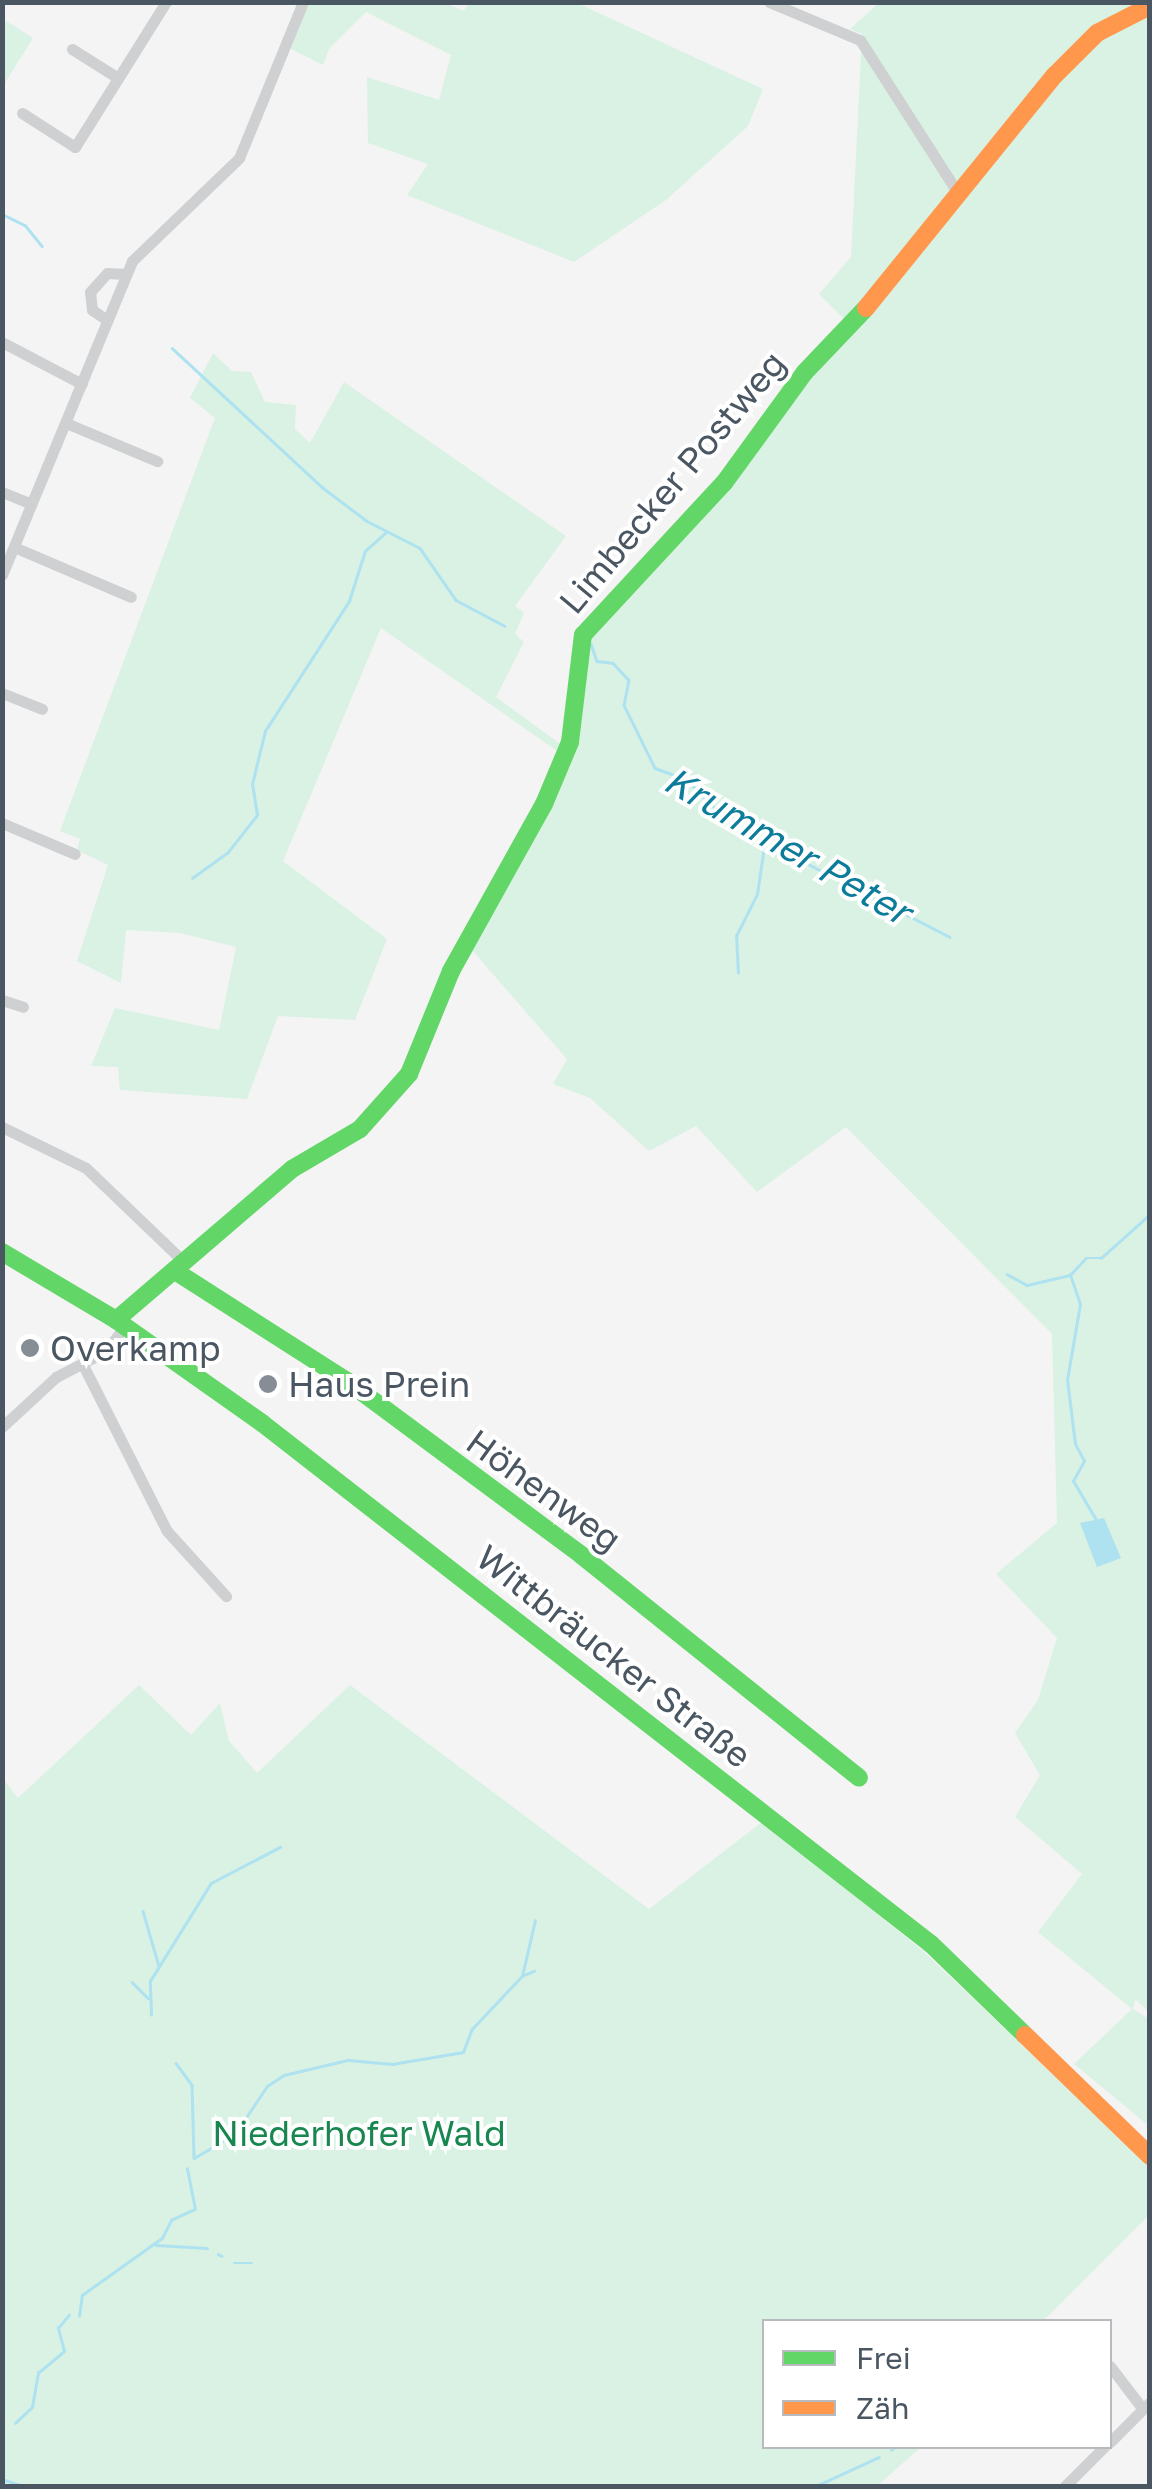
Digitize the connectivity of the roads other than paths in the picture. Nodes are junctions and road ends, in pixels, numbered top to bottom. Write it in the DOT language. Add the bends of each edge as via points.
graph roads {
  1 [pos="303,2"];
  2 [pos="769,2"];
  3 [pos="162,4"];
  4 [pos="1150,6"];
  5 [pos="72,49"];
  6 [pos="118,78"];
  7 [pos="22,113"];
  8 [pos="958,195"];
  9 [pos="126,274"];
  10 [pos="107,320"];
  11 [pos="2,342"];
  12 [pos="82,384"];
  13 [pos="66,423"];
  14 [pos="157,461"];
  15 [pos="2,492"];
  16 [pos="31,504"];
  17 [pos="14,547"];
  18 [pos="2,575"];
  19 [pos="131,597"];
  20 [pos="2,693"];
  21 [pos="42,709"];
  22 [pos="2,822"];
  23 [pos="74,854"];
  24 [pos="2,1000"];
  25 [pos="22,1007"];
  26 [pos="2,1127"];
  27 [pos="2,1252"];
  28 [pos="182,1269"];
  29 [pos="121,1323"];
  30 [pos="82,1362"];
  31 [pos="2,1428"];
  32 [pos="226,1596"];
  33 [pos="859,1778"];
  34 [pos="1150,2156"];
  35 [pos="1112,2368"];
  36 [pos="1146,2405"];
  37 [pos="1112,2439"];
  38 [pos="1102,2449"];
  39 [pos="1065,2486"];
  1 -- 9 [label="street" via="239,158"];
  2 -- 8 [label="street" via="860,40"];
  3 -- 6 [label="street"];
  4 -- 8 [label="street, Limbecker Postweg" via="1107,26 1080,49"];
  5 -- 6 [label="street"];
  6 -- 7 [label="street" via="75,147"];
  8 -- 28 [label="street, Limbecker Postweg" via="805,372 724,483 626,580 583,635 570,742 398,1090 360,1129 280,1179"];
  9 -- 10 [label="street"];
  9 -- 10 [label="street" via="107,273 90,292 92,310"];
  10 -- 12 [label="street"];
  11 -- 12 [label="street"];
  12 -- 13 [label="street"];
  13 -- 14 [label="street"];
  13 -- 16 [label="street"];
  15 -- 16 [label="street"];
  16 -- 17 [label="street"];
  17 -- 18 [label="street"];
  17 -- 19 [label="street"];
  20 -- 21 [label="street"];
  22 -- 23 [label="street"];
  24 -- 25 [label="street"];
  26 -- 28 [label="street" via="86,1168"];
  27 -- 29 [label="street, Wittbräucker Straße"];
  28 -- 29 [label="street, Limbecker Postweg"];
  28 -- 33 [label="street, Höhenweg" via="336,1372 581,1556"];
  29 -- 30 [label="street" via="106,1351"];
  29 -- 34 [label="street, Wittbräucker Straße" via="262,1424 930,1944"];
  30 -- 31 [label="street"];
  30 -- 32 [label="street" via="167,1532"];
  35 -- 36 [label="street"];
  36 -- 37 [label="street"];
  38 -- 39 [label="street"];
}
